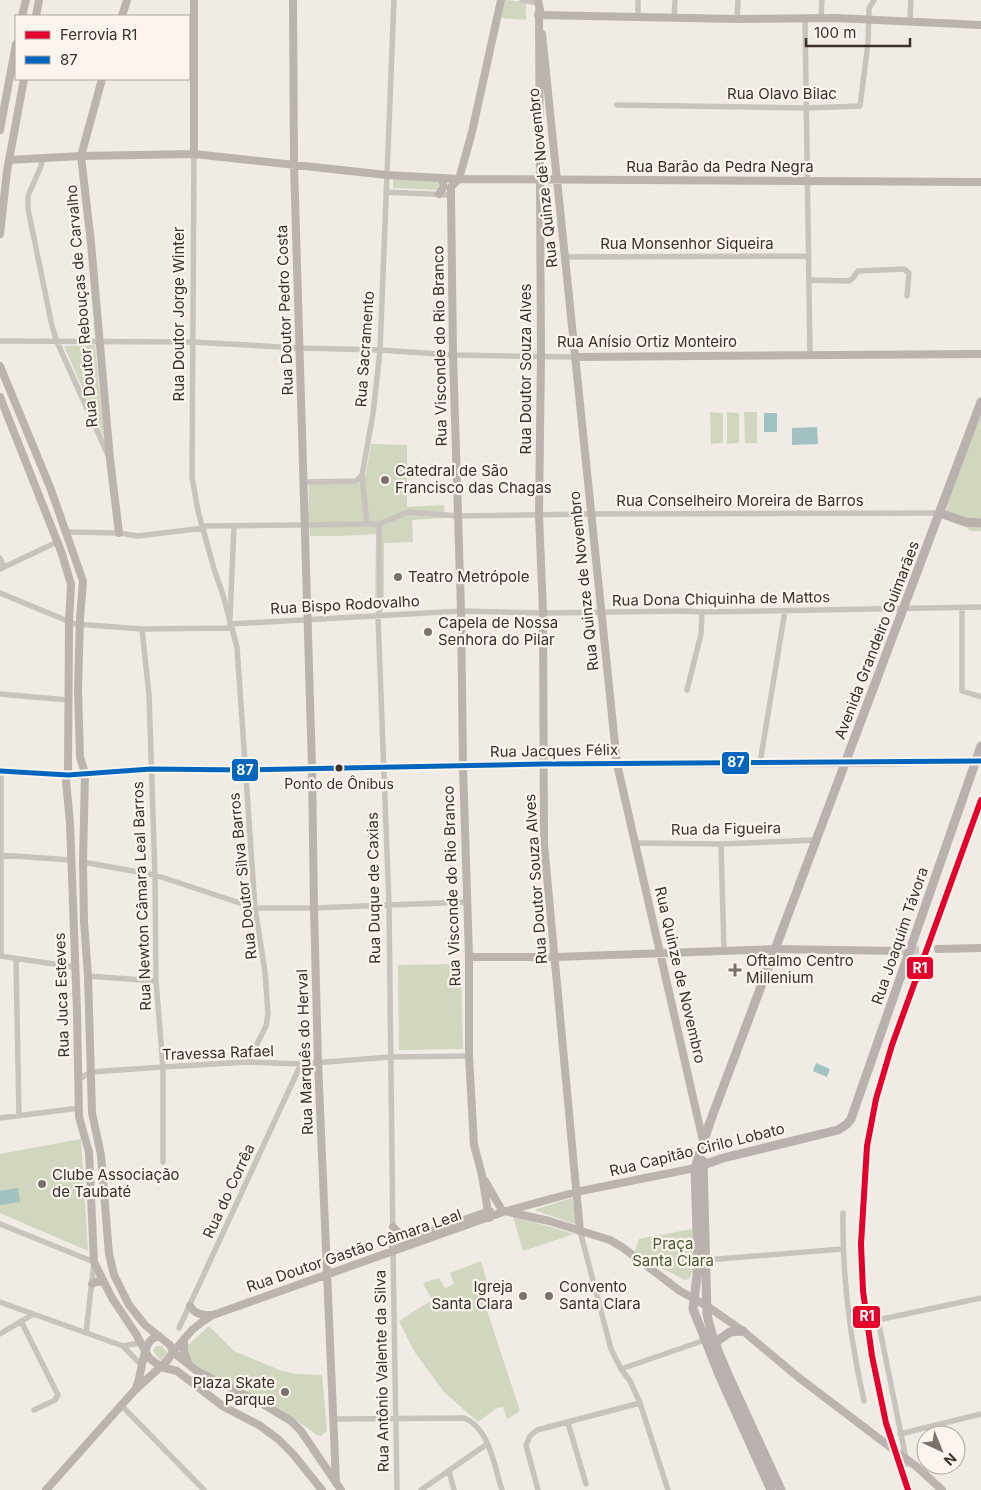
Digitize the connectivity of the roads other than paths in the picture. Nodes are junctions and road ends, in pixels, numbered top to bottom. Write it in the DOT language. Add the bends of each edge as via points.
graph roads {
  1 [pos="26,0"];
  2 [pos="39,0"];
  3 [pos="127,0"];
  4 [pos="194,0"];
  5 [pos="293,0"];
  6 [pos="394,0"];
  7 [pos="501,0"];
  8 [pos="522,0"];
  9 [pos="638,0"];
  10 [pos="675,0"];
  11 [pos="738,0"];
  12 [pos="822,0"];
  13 [pos="874,0"];
  14 [pos="911,0"];
  15 [pos="538,9"];
  16 [pos="22,15"];
  17 [pos="36,15"];
  18 [pos="122,15"];
  19 [pos="638,18"];
  20 [pos="674,18"];
  21 [pos="821,18"];
  22 [pos="737,19"];
  23 [pos="805,19"];
  24 [pos="868,19"];
  25 [pos="910,21"];
  26 [pos="981,25"];
  27 [pos="14,61"];
  28 [pos="24,80"];
  29 [pos="102,80"];
  30 [pos="617,105"];
  31 [pos="806,108"];
  32 [pos="0,130"];
  33 [pos="194,154"];
  34 [pos="81,156"];
  35 [pos="42,159"];
  36 [pos="9,160"];
  37 [pos="294,165"];
  38 [pos="540,166"];
  39 [pos="555,167"];
  40 [pos="387,175"];
  41 [pos="441,178"];
  42 [pos="459,179"];
  43 [pos="539,180"];
  44 [pos="556,180"];
  45 [pos="808,182"];
  46 [pos="981,182"];
  47 [pos="386,192"];
  48 [pos="439,194"];
  49 [pos="451,195"];
  50 [pos="0,233"];
  51 [pos="809,256"];
  52 [pos="565,257"];
  53 [pos="810,280"];
  54 [pos="907,296"];
  55 [pos="0,341"];
  56 [pos="57,342"];
  57 [pos="100,342"];
  58 [pos="193,342"];
  59 [pos="299,348"];
  60 [pos="380,350"];
  61 [pos="981,354"];
  62 [pos="453,355"];
  63 [pos="541,355"];
  64 [pos="810,356"];
  65 [pos="574,357"];
  66 [pos="0,366"];
  67 [pos="0,397"];
  68 [pos="981,402"];
  69 [pos="110,459"];
  70 [pos="362,474"];
  71 [pos="304,482"];
  72 [pos="50,487"];
  73 [pos="37,492"];
  74 [pos="940,513"];
  75 [pos="539,514"];
  76 [pos="591,514"];
  77 [pos="458,516"];
  78 [pos="981,523"];
  79 [pos="367,524"];
  80 [pos="379,524"];
  81 [pos="304,525"];
  82 [pos="234,526"];
  83 [pos="203,527"];
  84 [pos="66,532"];
  85 [pos="119,533"];
  86 [pos="57,542"];
  87 [pos="0,558"];
  88 [pos="2,568"];
  89 [pos="0,593"];
  90 [pos="981,607"];
  91 [pos="962,608"];
  92 [pos="904,609"];
  93 [pos="461,611"];
  94 [pos="785,611"];
  95 [pos="602,612"];
  96 [pos="702,612"];
  97 [pos="543,613"];
  98 [pos="378,616"];
  99 [pos="307,620"];
  100 [pos="69,623"];
  101 [pos="80,624"];
  102 [pos="231,626"];
  103 [pos="142,629"];
  104 [pos="686,690"];
  105 [pos="0,694"];
  106 [pos="981,697"];
  107 [pos="68,700"];
  108 [pos="981,746"];
  109 [pos="981,761"];
  110 [pos="845,762"];
  111 [pos="760,763"];
  112 [pos="543,764"];
  113 [pos="617,764"];
  114 [pos="384,766"];
  115 [pos="462,766"];
  116 [pos="312,768"];
  117 [pos="151,769"];
  118 [pos="245,770"];
  119 [pos="1,771"];
  120 [pos="85,773"];
  121 [pos="68,775"];
  122 [pos="817,840"];
  123 [pos="635,842"];
  124 [pos="721,844"];
  125 [pos="1,855"];
  126 [pos="71,860"];
  127 [pos="83,862"];
  128 [pos="155,875"];
  129 [pos="466,902"];
  130 [pos="389,905"];
  131 [pos="255,908"];
  132 [pos="314,908"];
  133 [pos="981,948"];
  134 [pos="775,949"];
  135 [pos="938,949"];
  136 [pos="899,950"];
  137 [pos="724,951"];
  138 [pos="661,952"];
  139 [pos="0,956"];
  140 [pos="469,957"];
  141 [pos="555,957"];
  142 [pos="16,960"];
  143 [pos="74,967"];
  144 [pos="88,976"];
  145 [pos="156,981"];
  146 [pos="77,1021"];
  147 [pos="89,1022"];
  148 [pos="469,1056"];
  149 [pos="390,1057"];
  150 [pos="248,1062"];
  151 [pos="318,1062"];
  152 [pos="301,1064"];
  153 [pos="162,1067"];
  154 [pos="91,1072"];
  155 [pos="79,1079"];
  156 [pos="91,1101"];
  157 [pos="79,1105"];
  158 [pos="19,1116"];
  159 [pos="0,1118"];
  160 [pos="838,1130"];
  161 [pos="704,1141"];
  162 [pos="163,1162"];
  163 [pos="699,1167"];
  164 [pos="482,1175"];
  165 [pos="576,1192"];
  166 [pos="503,1212"];
  167 [pos="843,1213"];
  168 [pos="488,1214"];
  169 [pos="0,1224"];
  170 [pos="393,1226"];
  171 [pos="580,1231"];
  172 [pos="408,1238"];
  173 [pos="393,1244"];
  174 [pos="842,1249"];
  175 [pos="393,1252"];
  176 [pos="706,1260"];
  177 [pos="94,1262"];
  178 [pos="328,1274"];
  179 [pos="104,1283"];
  180 [pos="92,1284"];
  181 [pos="981,1298"];
  182 [pos="694,1300"];
  183 [pos="0,1302"];
  184 [pos="190,1306"];
  185 [pos="707,1306"];
  186 [pos="32,1315"];
  187 [pos="213,1315"];
  188 [pos="21,1321"];
  189 [pos="179,1328"];
  190 [pos="743,1331"];
  191 [pos="86,1333"];
  192 [pos="0,1334"];
  193 [pos="159,1336"];
  194 [pos="184,1339"];
  195 [pos="705,1340"];
  196 [pos="716,1342"];
  197 [pos="123,1346"];
  198 [pos="143,1347"];
  199 [pos="173,1352"];
  200 [pos="142,1366"];
  201 [pos="161,1367"];
  202 [pos="190,1367"];
  203 [pos="621,1369"];
  204 [pos="134,1391"];
  205 [pos="864,1401"];
  206 [pos="640,1403"];
  207 [pos="122,1406"];
  208 [pos="34,1410"];
  209 [pos="981,1414"];
  210 [pos="334,1419"];
  211 [pos="395,1419"];
  212 [pos="568,1424"];
  213 [pos="900,1434"];
  214 [pos="487,1444"];
  215 [pos="907,1464"];
  216 [pos="449,1471"];
  217 [pos="328,1472"];
  218 [pos="315,1480"];
  219 [pos="586,1484"];
  220 [pos="339,1487"];
  221 [pos="46,1490"];
  222 [pos="204,1490"];
  223 [pos="322,1490"];
  224 [pos="397,1490"];
  225 [pos="422,1490"];
  226 [pos="454,1490"];
  227 [pos="502,1490"];
  228 [pos="538,1490"];
  229 [pos="668,1490"];
  230 [pos="771,1490"];
  231 [pos="781,1490"];
  232 [pos="942,1490"];
  1 -- 16 [label="main road"];
  2 -- 17 [label="main road"];
  3 -- 18 [label="main road"];
  4 -- 33 [label="main road, Rua Doutor Jorge Winter"];
  5 -- 37 [label="main road, Rua Doutor Pedro Costa"];
  6 -- 40 [label="street, Rua Sacramento"];
  7 -- 42 [label="main road, Rua Visconde do Rio Branco"];
  8 -- 15 [label="street"];
  9 -- 19 [label="street"];
  10 -- 20 [label="street"];
  11 -- 22 [label="street"];
  12 -- 21 [label="street"];
  13 -- 24 [label="street"];
  14 -- 25 [label="street"];
  15 -- 19 [label="main road"];
  15 -- 38 [label="main road, Rua Doutor Souza Alves"];
  15 -- 39 [label="main road, Rua Quinze de Novembro"];
  19 -- 20 [label="main road"];
  20 -- 22 [label="main road"];
  21 -- 23 [label="main road"];
  21 -- 24 [label="main road"];
  22 -- 23 [label="main road"];
  23 -- 31 [label="street"];
  24 -- 25 [label="main road"];
  24 -- 31 [label="street, Rua Olavo Bilac" via="860,106"];
  25 -- 26 [label="main road"];
  27 -- 32 [label="main road"];
  28 -- 36 [label="main road"];
  29 -- 34 [label="main road, Rua Doutor Rebouças de Carvalho"];
  30 -- 31 [label="street, Rua Olavo Bilac"];
  31 -- 45 [label="street"];
  33 -- 34 [label="main road, Rua Barão da Pedra Negra"];
  33 -- 37 [label="main road, Rua Barão da Pedra Negra"];
  33 -- 58 [label="street, Rua Doutor Jorge Winter"];
  34 -- 35 [label="main road, Rua Barão da Pedra Negra"];
  34 -- 57 [label="main road, Rua Doutor Rebouças de Carvalho"];
  35 -- 36 [label="main road, Rua Barão da Pedra Negra"];
  35 -- 56 [label="street" via="28,196 28,208"];
  36 -- 50 [label="main road"];
  37 -- 40 [label="main road, Rua Barão da Pedra Negra"];
  37 -- 59 [label="main road, Rua Doutor Pedro Costa"];
  38 -- 39 [label="main road" via="549,171"];
  38 -- 43 [label="main road, Rua Doutor Souza Alves"];
  39 -- 44 [label="main road, Rua Quinze de Novembro"];
  40 -- 41 [label="main road, Rua Barão da Pedra Negra"];
  40 -- 47 [label="street, Rua Sacramento"];
  41 -- 42 [label="main road, Rua Barão da Pedra Negra"];
  41 -- 48 [label="main road" via="444,188"];
  42 -- 43 [label="main road, Rua Barão da Pedra Negra"];
  42 -- 49 [label="main road, Rua Visconde do Rio Branco" via="451,187"];
  43 -- 44 [label="main road, Rua Barão da Pedra Negra"];
  43 -- 63 [label="main road, Rua Doutor Souza Alves"];
  44 -- 45 [label="main road, Rua Barão da Pedra Negra"];
  44 -- 52 [label="main road, Rua Quinze de Novembro"];
  45 -- 46 [label="main road, Rua Barão da Pedra Negra"];
  45 -- 51 [label="street"];
  47 -- 48 [label="street"];
  47 -- 60 [label="street, Rua Sacramento"];
  48 -- 49 [label="street"];
  49 -- 62 [label="main road, Rua Visconde do Rio Branco"];
  51 -- 52 [label="street, Rua Monsenhor Siqueira"];
  51 -- 53 [label="street"];
  52 -- 65 [label="main road, Rua Quinze de Novembro"];
  53 -- 54 [label="street" via="848,281 858,271 904,269 908,273"];
  53 -- 64 [label="street"];
  55 -- 56 [label="street, Rua Anísio Ortiz Monteiro"];
  56 -- 57 [label="street, Rua Anísio Ortiz Monteiro"];
  56 -- 69 [label="street"];
  57 -- 58 [label="street, Rua Anísio Ortiz Monteiro"];
  57 -- 69 [label="main road, Rua Doutor Rebouças de Carvalho"];
  58 -- 59 [label="street, Rua Anísio Ortiz Monteiro"];
  58 -- 83 [label="street, Rua Doutor Jorge Winter" via="192,477"];
  59 -- 60 [label="street, Rua Anísio Ortiz Monteiro"];
  59 -- 71 [label="main road, Rua Doutor Pedro Costa"];
  60 -- 62 [label="street, Rua Anísio Ortiz Monteiro"];
  60 -- 70 [label="street, Rua Sacramento"];
  61 -- 64 [label="main road, Rua Anísio Ortiz Monteiro"];
  62 -- 63 [label="street, Rua Anísio Ortiz Monteiro"];
  62 -- 77 [label="main road, Rua Visconde do Rio Branco"];
  63 -- 65 [label="street, Rua Anísio Ortiz Monteiro"];
  63 -- 75 [label="main road, Rua Doutor Souza Alves"];
  64 -- 65 [label="main road, Rua Anísio Ortiz Monteiro"];
  65 -- 76 [label="main road, Rua Quinze de Novembro"];
  66 -- 72 [label="main road, Rua Juca Esteves"];
  67 -- 73 [label="main road, Rua Juca Esteves"];
  68 -- 74 [label="main road, Avenida Grandeiro Guimarães"];
  69 -- 85 [label="main road, Rua Doutor Rebouças de Carvalho"];
  70 -- 71 [label="street" via="359,480 352,482"];
  70 -- 79 [label="street, Rua Sacramento"];
  71 -- 81 [label="main road, Rua Doutor Pedro Costa"];
  72 -- 73 [label="main road"];
  72 -- 84 [label="main road, Rua Juca Esteves"];
  73 -- 86 [label="main road, Rua Juca Esteves"];
  74 -- 76 [label="street, Rua Conselheiro Moreira de Barros"];
  74 -- 78 [label="main road" via="965,522"];
  74 -- 92 [label="main road, Avenida Grandeiro Guimarães"];
  75 -- 76 [label="street, Rua Conselheiro Moreira de Barros"];
  75 -- 77 [label="street, Rua Conselheiro Moreira de Barros"];
  75 -- 97 [label="main road, Rua Doutor Souza Alves"];
  76 -- 95 [label="main road, Rua Quinze de Novembro"];
  77 -- 80 [label="street, Rua Conselheiro Moreira de Barros" via="408,512"];
  77 -- 93 [label="main road, Rua Visconde do Rio Branco"];
  79 -- 80 [label="street"];
  79 -- 81 [label="street"];
  80 -- 98 [label="street, Rua Duque de Caxias"];
  81 -- 82 [label="street"];
  81 -- 99 [label="main road, Rua Doutor Pedro Costa"];
  82 -- 83 [label="street"];
  82 -- 102 [label="street"];
  83 -- 85 [label="street" via="138,536"];
  83 -- 102 [label="street, Rua Doutor Jorge Winter"];
  84 -- 85 [label="street"];
  84 -- 101 [label="main road, Rua Juca Esteves" via="83,581"];
  86 -- 88 [label="street"];
  86 -- 100 [label="main road, Rua Juca Esteves" via="72,584"];
  87 -- 88 [label="street"];
  89 -- 100 [label="street"];
  90 -- 91 [label="street, Rua Dona Chiquinha de Mattos"];
  91 -- 92 [label="street, Rua Dona Chiquinha de Mattos"];
  91 -- 106 [label="street" via="962,691"];
  92 -- 94 [label="street, Rua Dona Chiquinha de Mattos"];
  92 -- 110 [label="main road, Avenida Grandeiro Guimarães"];
  93 -- 97 [label="street, Rua Dona Chiquinha de Mattos"];
  93 -- 98 [label="street, Rua Bispo Rodovalho"];
  93 -- 115 [label="main road, Rua Visconde do Rio Branco"];
  94 -- 96 [label="street, Rua Dona Chiquinha de Mattos"];
  94 -- 111 [label="street"];
  95 -- 96 [label="street, Rua Dona Chiquinha de Mattos"];
  95 -- 97 [label="street, Rua Dona Chiquinha de Mattos"];
  95 -- 113 [label="main road, Rua Quinze de Novembro"];
  96 -- 104 [label="street" via="701,634"];
  97 -- 112 [label="main road, Rua Doutor Souza Alves"];
  98 -- 99 [label="street, Rua Bispo Rodovalho"];
  98 -- 114 [label="street, Rua Duque de Caxias"];
  99 -- 102 [label="street, Rua Bispo Rodovalho"];
  99 -- 116 [label="main road, Rua Marquês do Herval"];
  100 -- 101 [label="street, Rua Bispo Rodovalho"];
  100 -- 107 [label="main road, Rua Juca Esteves"];
  101 -- 103 [label="street, Rua Bispo Rodovalho"];
  101 -- 120 [label="main road, Rua Juca Esteves" via="80,757"];
  102 -- 103 [label="street, Rua Bispo Rodovalho"];
  102 -- 118 [label="street, Rua Doutor Silva Barros" via="237,647"];
  103 -- 117 [label="street, Rua Newton Câmara Leal Barros" via="149,695"];
  105 -- 107 [label="street"];
  107 -- 121 [label="main road, Rua Juca Esteves"];
  108 -- 160 [label="main road, Rua Joaquim Távora" via="854,1111 847,1124"];
  109 -- 110 [label="main road, Rua Jacques Félix, bridge"];
  110 -- 111 [label="main road, Rua Jacques Félix"];
  110 -- 122 [label="main road, Avenida Grandeiro Guimarães"];
  111 -- 113 [label="main road, Rua Jacques Félix"];
  112 -- 113 [label="main road, Rua Jacques Félix"];
  112 -- 115 [label="main road, Rua Jacques Félix"];
  112 -- 141 [label="main road, Rua Doutor Souza Alves" via="544,844"];
  113 -- 123 [label="main road, Rua Quinze de Novembro"];
  114 -- 115 [label="main road, Rua Jacques Félix"];
  114 -- 116 [label="main road, Rua Jacques Félix"];
  114 -- 130 [label="street, Rua Duque de Caxias"];
  115 -- 129 [label="main road, Rua Visconde do Rio Branco"];
  116 -- 118 [label="main road, Rua Jacques Félix"];
  116 -- 132 [label="main road, Rua Marquês do Herval"];
  117 -- 118 [label="main road, Rua Jacques Félix"];
  117 -- 120 [label="main road, Rua Jacques Félix"];
  117 -- 128 [label="street, Rua Newton Câmara Leal Barros"];
  118 -- 131 [label="street, Rua Doutor Silva Barros"];
  119 -- 121 [label="main road, Rua Jacques Félix"];
  119 -- 125 [label="street"];
  120 -- 121 [label="main road, Rua Jacques Félix"];
  120 -- 127 [label="main road, Rua Juca Esteves"];
  121 -- 126 [label="main road, Rua Juca Esteves"];
  122 -- 124 [label="street, Rua da Figueira"];
  122 -- 134 [label="main road, Avenida Grandeiro Guimarães"];
  123 -- 124 [label="street, Rua da Figueira"];
  123 -- 138 [label="main road, Rua Quinze de Novembro"];
  124 -- 137 [label="street"];
  125 -- 126 [label="street"];
  125 -- 139 [label="street"];
  126 -- 143 [label="main road, Rua Juca Esteves"];
  127 -- 128 [label="street"];
  127 -- 144 [label="main road, Rua Juca Esteves"];
  128 -- 131 [label="street"];
  128 -- 145 [label="street, Rua Newton Câmara Leal Barros"];
  129 -- 130 [label="street"];
  129 -- 140 [label="main road, Rua Visconde do Rio Branco"];
  130 -- 132 [label="street"];
  130 -- 149 [label="street, Rua Duque de Caxias"];
  131 -- 132 [label="street"];
  131 -- 150 [label="street, Rua Doutor Silva Barros" via="268,1014 266,1026"];
  132 -- 151 [label="main road, Rua Marquês do Herval"];
  133 -- 135 [label="main road"];
  134 -- 136 [label="main road"];
  134 -- 137 [label="main road"];
  134 -- 161 [label="main road, Avenida Grandeiro Guimarães"];
  137 -- 138 [label="main road"];
  138 -- 141 [label="main road"];
  138 -- 161 [label="main road, Rua Quinze de Novembro"];
  139 -- 142 [label="street"];
  140 -- 141 [label="main road"];
  140 -- 148 [label="main road, Rua Visconde do Rio Branco"];
  141 -- 165 [label="main road, Rua Doutor Souza Alves"];
  142 -- 143 [label="street"];
  142 -- 158 [label="street"];
  143 -- 146 [label="main road, Rua Juca Esteves"];
  144 -- 145 [label="street"];
  144 -- 147 [label="main road, Rua Juca Esteves"];
  145 -- 153 [label="street, Rua Newton Câmara Leal Barros"];
  146 -- 147 [label="main road"];
  146 -- 155 [label="main road, Rua Juca Esteves"];
  147 -- 154 [label="main road, Rua Juca Esteves"];
  148 -- 149 [label="street, Travessa Rafael"];
  148 -- 164 [label="main road, Rua Visconde do Rio Branco" via="474,1146"];
  149 -- 151 [label="street, Travessa Rafael"];
  149 -- 170 [label="street, Rua Duque de Caxias"];
  150 -- 152 [label="street, Travessa Rafael"];
  150 -- 153 [label="street, Travessa Rafael"];
  151 -- 152 [label="street, Travessa Rafael"];
  151 -- 178 [label="main road, Rua Marquês do Herval"];
  152 -- 184 [label="street, Rua do Corrêa"];
  153 -- 154 [label="street, Travessa Rafael"];
  153 -- 162 [label="street, Rua Newton Câmara Leal Barros"];
  154 -- 155 [label="street, Travessa Rafael"];
  154 -- 156 [label="main road, Rua Juca Esteves"];
  155 -- 157 [label="main road, Rua Juca Esteves"];
  156 -- 157 [label="main road"];
  156 -- 193 [label="main road, Rua Juca Esteves" via="101,1155 109,1254 114,1275 129,1305"];
  157 -- 158 [label="street"];
  157 -- 177 [label="main road, Rua Juca Esteves" via="78,1117 90,1158"];
  158 -- 159 [label="street"];
  160 -- 163 [label="main road, Rua Capitão Cirilo Lobato" via="723,1158"];
  161 -- 163 [label="main road, Rua Quinze de Novembro"];
  163 -- 165 [label="main road, Rua Capitão Cirilo Lobato"];
  163 -- 176 [label="main road, Rua Quinze de Novembro"];
  163 -- 182 [label="main road, Rua Quinze de Novembro" via="698,1268"];
  164 -- 166 [label="main road, Rua Visconde do Rio Branco"];
  164 -- 168 [label="main road, Rua Visconde do Rio Branco"];
  165 -- 166 [label="main road, Rua Capitão Cirilo Lobato"];
  165 -- 171 [label="main road, Rua Doutor Souza Alves"];
  166 -- 168 [label="main road"];
  166 -- 171 [label="main road" via="532,1216"];
  167 -- 174 [label="street"];
  168 -- 172 [label="main road"];
  168 -- 175 [label="main road, Rua Doutor Gastão Câmara Leal"];
  169 -- 177 [label="street"];
  170 -- 172 [label="main road"];
  170 -- 173 [label="street, Rua Duque de Caxias"];
  171 -- 182 [label="main road" via="622,1247"];
  171 -- 203 [label="street" via="611,1349"];
  172 -- 173 [label="main road"];
  173 -- 175 [label="main road, Rua Duque de Caxias"];
  174 -- 176 [label="street"];
  174 -- 205 [label="street" via="855,1363"];
  175 -- 178 [label="main road, Rua Doutor Gastão Câmara Leal"];
  175 -- 211 [label="street, Rua Antônio Valente da Silva"];
  176 -- 185 [label="main road, Rua Quinze de Novembro"];
  177 -- 179 [label="main road, Rua Juca Esteves"];
  177 -- 180 [label="street"];
  178 -- 187 [label="main road, Rua Doutor Gastão Câmara Leal"];
  178 -- 210 [label="main road, Rua Marquês do Herval"];
  179 -- 180 [label="main road"];
  179 -- 198 [label="main road, Rua Juca Esteves"];
  180 -- 191 [label="street"];
  181 -- 213 [label="street" via="878,1320"];
  182 -- 185 [label="main road"];
  182 -- 195 [label="main road, Rua Quinze de Novembro" via="693,1309"];
  183 -- 186 [label="street"];
  184 -- 187 [label="main road" via="194,1312"];
  184 -- 189 [label="street, Rua do Corrêa"];
  185 -- 190 [label="main road"];
  185 -- 196 [label="main road, Rua Quinze de Novembro"];
  186 -- 188 [label="street"];
  186 -- 191 [label="street"];
  187 -- 194 [label="main road, Rua Doutor Gastão Câmara Leal"];
  188 -- 192 [label="street"];
  188 -- 208 [label="street" via="58,1395 55,1400"];
  190 -- 196 [label="main road" via="730,1332"];
  190 -- 232 [label="main road, bridge"];
  191 -- 197 [label="street"];
  193 -- 198 [label="main road"];
  193 -- 199 [label="main road, Rua Juca Esteves"];
  194 -- 199 [label="main road, Rua Doutor Gastão Câmara Leal"];
  194 -- 202 [label="main road" via="184,1351"];
  195 -- 196 [label="main road"];
  195 -- 203 [label="street"];
  195 -- 230 [label="main road, Rua Quinze de Novembro"];
  196 -- 231 [label="main road, Rua Quinze de Novembro"];
  197 -- 198 [label="street"];
  197 -- 200 [label="street"];
  198 -- 200 [label="main road"];
  198 -- 201 [label="main road, Rua Juca Esteves"];
  199 -- 201 [label="main road"];
  199 -- 202 [label="main road, Rua Juca Esteves"];
  200 -- 204 [label="main road"];
  201 -- 204 [label="main road"];
  201 -- 218 [label="main road" via="177,1372 224,1407 258,1425 286,1446"];
  202 -- 217 [label="main road, Rua Juca Esteves" via="292,1422 302,1431"];
  203 -- 206 [label="street"];
  204 -- 207 [label="main road"];
  206 -- 212 [label="street"];
  206 -- 229 [label="street"];
  207 -- 221 [label="main road"];
  207 -- 222 [label="street"];
  209 -- 213 [label="street"];
  210 -- 211 [label="street"];
  210 -- 220 [label="main road, Rua Marquês do Herval"];
  211 -- 214 [label="street" via="464,1418 479,1428"];
  211 -- 224 [label="street, Rua Antônio Valente da Silva"];
  212 -- 219 [label="street"];
  212 -- 228 [label="street" via="538,1430 530,1436 526,1445"];
  213 -- 215 [label="street"];
  214 -- 216 [label="street"];
  214 -- 227 [label="street"];
  216 -- 225 [label="street"];
  216 -- 226 [label="street"];
  217 -- 218 [label="main road" via="320,1472"];
  217 -- 220 [label="main road, Rua Juca Esteves"];
  218 -- 223 [label="main road"];
}
